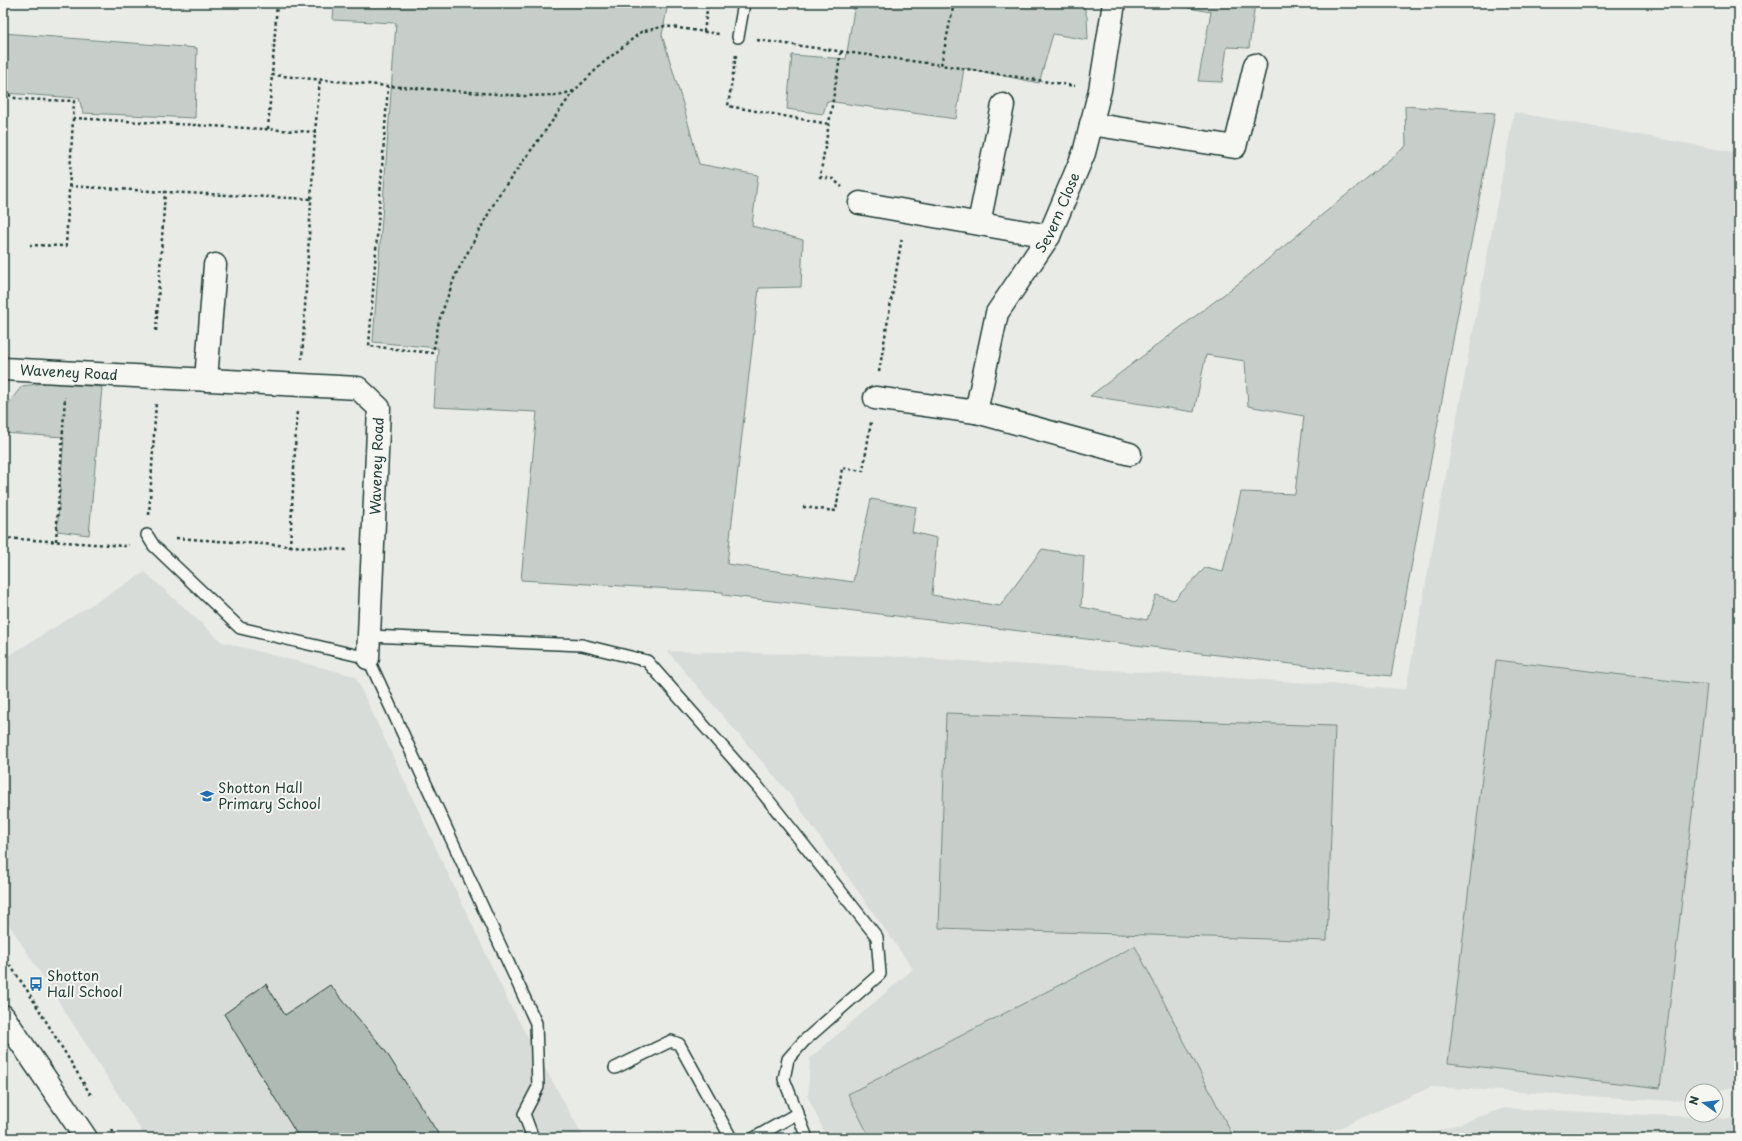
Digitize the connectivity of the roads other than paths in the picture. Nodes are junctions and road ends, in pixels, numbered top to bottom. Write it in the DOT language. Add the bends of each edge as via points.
graph roads {
  1 [pos="744,3"];
  2 [pos="1114,3"];
  3 [pos="738,37"];
  4 [pos="1255,65"];
  5 [pos="1003,105"];
  6 [pos="1091,124"];
  7 [pos="860,203"];
  8 [pos="979,223"];
  9 [pos="1049,236"];
  10 [pos="216,265"];
  11 [pos="3,369"];
  12 [pos="206,380"];
  13 [pos="875,398"];
  14 [pos="976,412"];
  15 [pos="1130,454"];
  16 [pos="147,535"];
  17 [pos="369,636"];
  18 [pos="368,658"];
  19 [pos="3,1016"];
  20 [pos="615,1068"];
  21 [pos="798,1112"];
  22 [pos="86,1138"];
  23 [pos="533,1138"];
  24 [pos="731,1138"];
  25 [pos="754,1138"];
  26 [pos="807,1138"];
  1 -- 3 [label="lane"];
  2 -- 6 [label="street, Severn Close" via="1100,90"];
  4 -- 6 [label="street" via="1235,147"];
  5 -- 8 [label="street"];
  6 -- 9 [label="street, Severn Close" via="1084,153"];
  7 -- 8 [label="street"];
  8 -- 9 [label="street"];
  9 -- 14 [label="street, Severn Close" via="997,313"];
  10 -- 12 [label="street"];
  11 -- 12 [label="street, Waveney Road"];
  12 -- 17 [label="street, Waveney Road" via="358,388 379,408"];
  13 -- 14 [label="street"];
  14 -- 15 [label="street"];
  16 -- 18 [label="lane" via="154,546 240,628"];
  17 -- 18 [label="street, Waveney Road"];
  17 -- 21 [label="lane" via="582,645 647,661 758,787 877,937 880,974 804,1041 788,1060 784,1079"];
  18 -- 23 [label="lane" via="536,1023 538,1087 524,1114"];
  19 -- 22 [label="street"];
  20 -- 24 [label="lane" via="671,1041 679,1044"];
  21 -- 25 [label="lane"];
  21 -- 26 [label="lane"];
}
